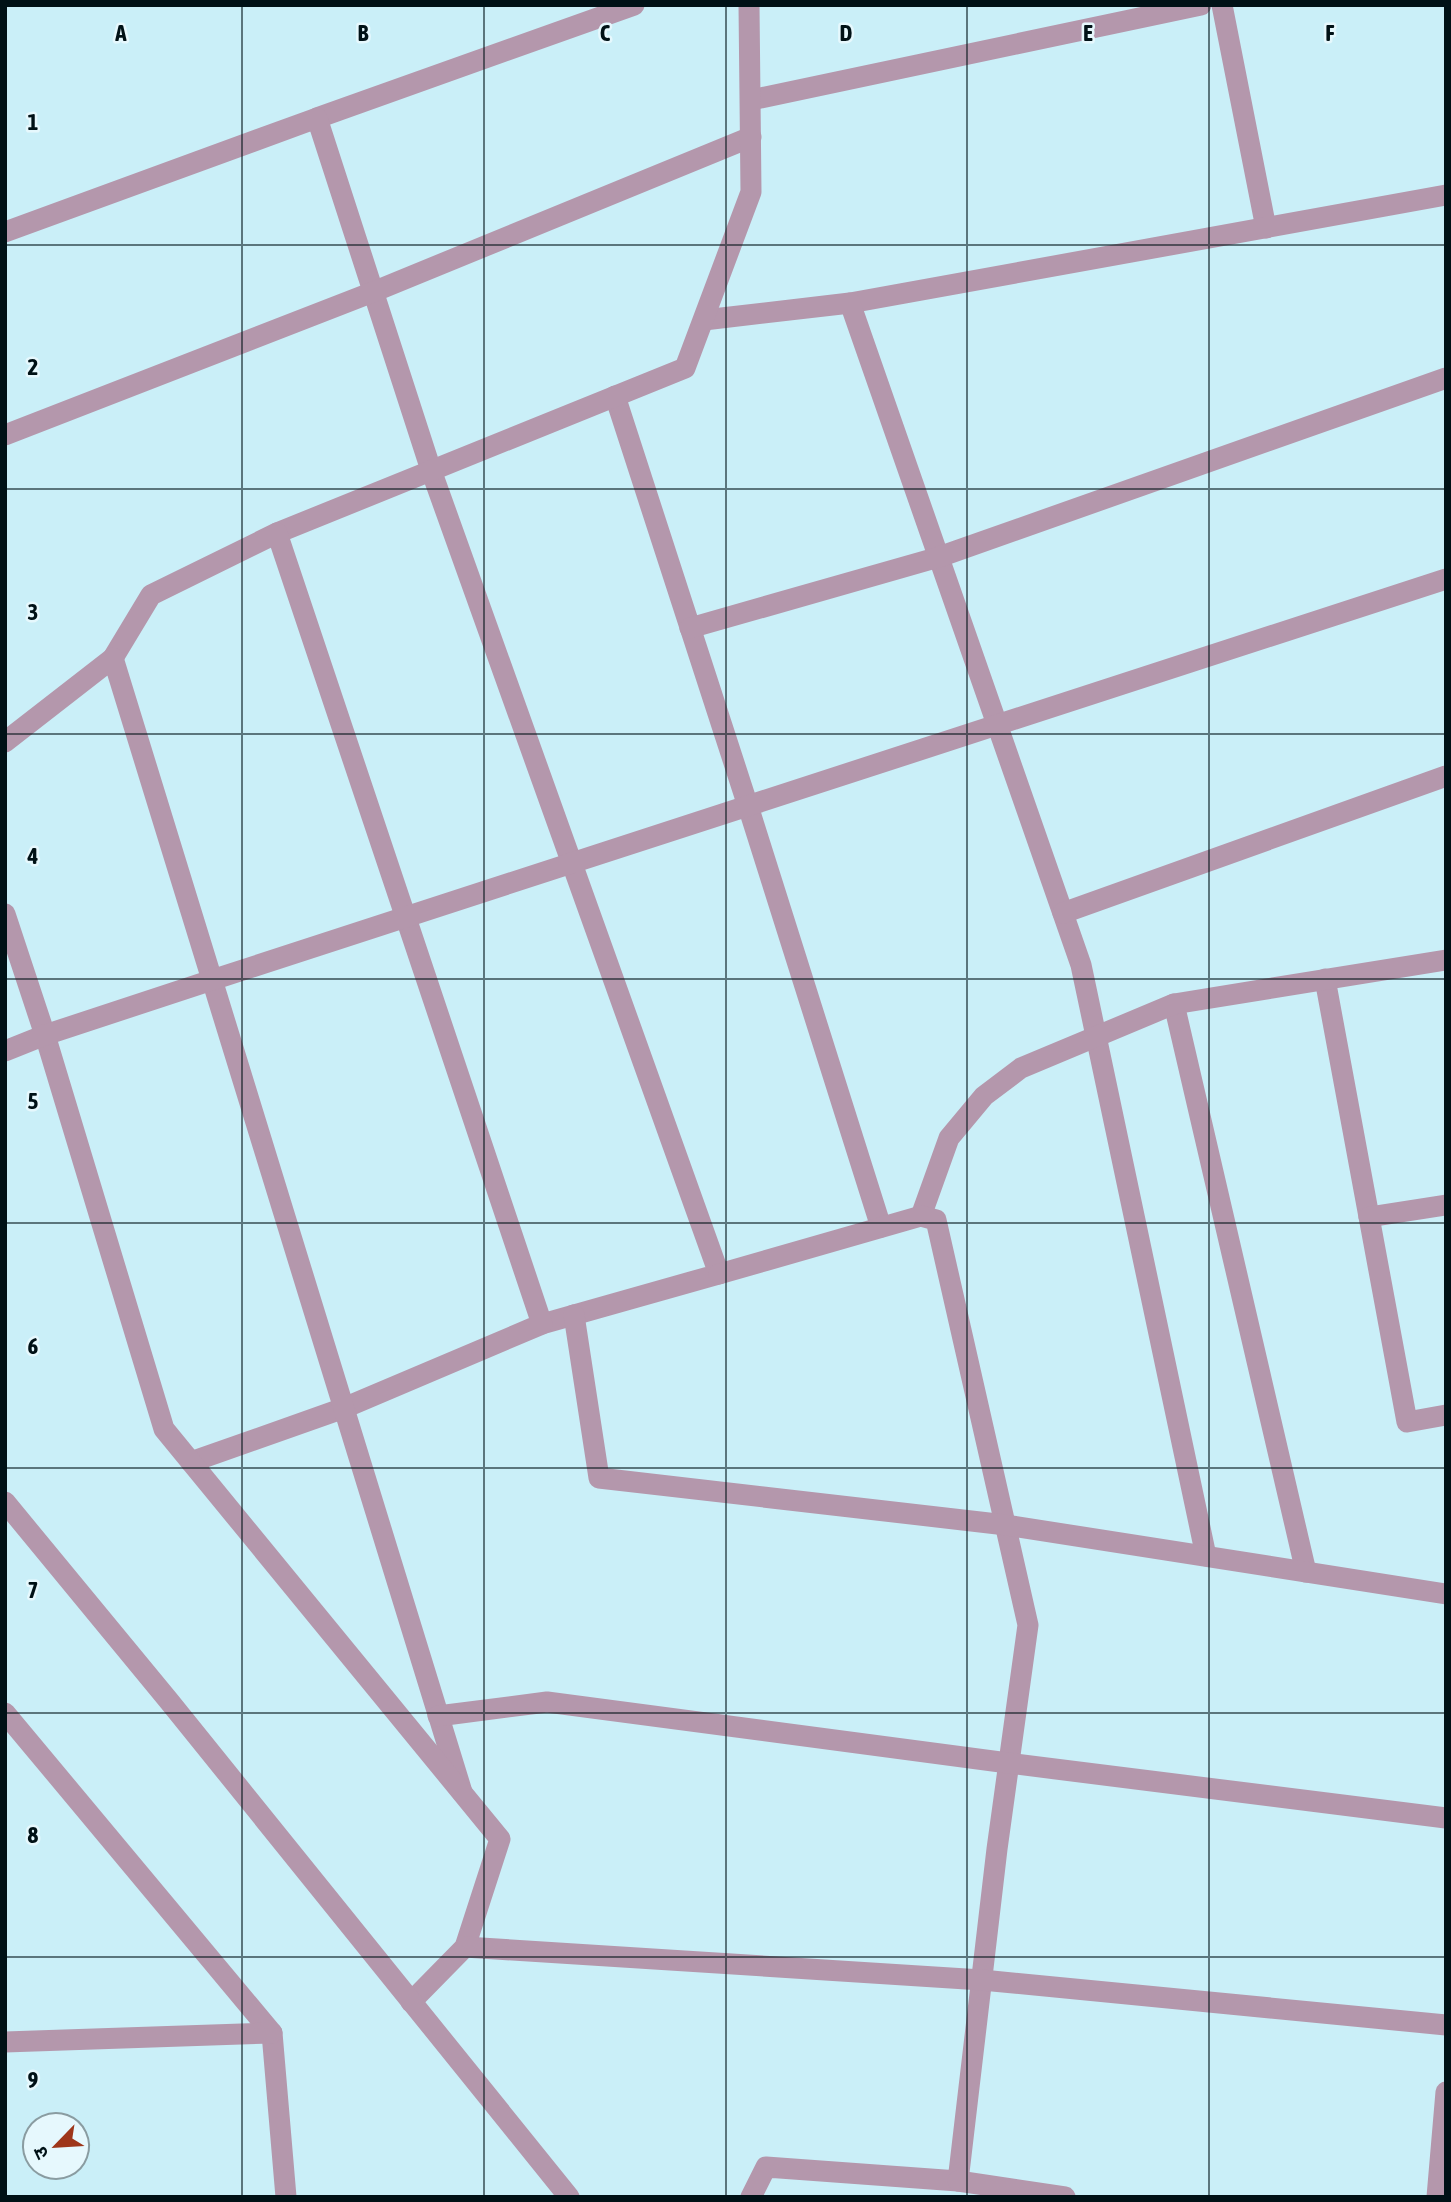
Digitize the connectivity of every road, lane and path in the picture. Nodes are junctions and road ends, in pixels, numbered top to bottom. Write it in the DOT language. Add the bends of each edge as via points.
graph roads {
  1 [pos="634,5"];
  2 [pos="749,5"];
  3 [pos="1200,5"];
  4 [pos="1222,5"];
  5 [pos="751,100"];
  6 [pos="317,118"];
  7 [pos="751,137"];
  8 [pos="1446,195"];
  9 [pos="1266,228"];
  10 [pos="5,232"];
  11 [pos="373,292"];
  12 [pos="850,303"];
  13 [pos="704,320"];
  14 [pos="1446,378"];
  15 [pos="615,396"];
  16 [pos="5,435"];
  17 [pos="431,470"];
  18 [pos="277,533"];
  19 [pos="939,557"];
  20 [pos="1446,579"];
  21 [pos="690,628"];
  22 [pos="113,657"];
  23 [pos="998,725"];
  24 [pos="5,742"];
  25 [pos="1446,776"];
  26 [pos="748,806"];
  27 [pos="574,863"];
  28 [pos="1063,913"];
  29 [pos="5,914"];
  30 [pos="406,918"];
  31 [pos="1446,960"];
  32 [pos="1325,979"];
  33 [pos="212,980"];
  34 [pos="1174,1004"];
  35 [pos="46,1035"];
  36 [pos="1097,1037"];
  37 [pos="5,1051"];
  38 [pos="1446,1205"];
  39 [pos="920,1216"];
  40 [pos="1369,1217"];
  41 [pos="881,1227"];
  42 [pos="719,1274"];
  43 [pos="574,1315"];
  44 [pos="542,1324"];
  45 [pos="344,1408"];
  46 [pos="1446,1415"];
  47 [pos="191,1462"];
  48 [pos="5,1502"];
  49 [pos="1006,1525"];
  50 [pos="1206,1556"];
  51 [pos="1306,1572"];
  52 [pos="1446,1594"];
  53 [pos="5,1713"];
  54 [pos="438,1716"];
  55 [pos="1008,1763"];
  56 [pos="462,1791"];
  57 [pos="1446,1818"];
  58 [pos="465,1947"];
  59 [pos="982,1980"];
  60 [pos="411,2002"];
  61 [pos="1446,2025"];
  62 [pos="272,2033"];
  63 [pos="5,2042"];
  64 [pos="1446,2092"];
  65 [pos="958,2181"];
  66 [pos="286,2197"];
  67 [pos="569,2197"];
  68 [pos="751,2197"];
  69 [pos="1065,2197"];
  70 [pos="1437,2197"];
  1 -- 6 [label="street"];
  2 -- 5 [label="street"];
  3 -- 5 [label="street"];
  4 -- 9 [label="street"];
  5 -- 7 [label="street"];
  6 -- 10 [label="street"];
  6 -- 11 [label="street"];
  7 -- 11 [label="street"];
  7 -- 13 [label="street" via="751,192"];
  8 -- 9 [label="street"];
  9 -- 12 [label="street"];
  11 -- 16 [label="street"];
  11 -- 17 [label="street"];
  12 -- 13 [label="street"];
  12 -- 19 [label="street"];
  13 -- 15 [label="street" via="685,368"];
  14 -- 19 [label="street"];
  15 -- 17 [label="street"];
  15 -- 21 [label="street"];
  17 -- 18 [label="street"];
  17 -- 27 [label="street"];
  18 -- 22 [label="street" via="151,595"];
  18 -- 30 [label="street"];
  19 -- 21 [label="street"];
  19 -- 23 [label="street"];
  20 -- 23 [label="street"];
  21 -- 26 [label="street"];
  22 -- 24 [label="street"];
  22 -- 33 [label="street"];
  23 -- 26 [label="street"];
  23 -- 28 [label="street"];
  25 -- 28 [label="street"];
  26 -- 27 [label="street"];
  26 -- 41 [label="street"];
  27 -- 30 [label="street"];
  27 -- 42 [label="street"];
  28 -- 36 [label="street" via="1081,965"];
  29 -- 35 [label="street"];
  30 -- 33 [label="street"];
  30 -- 44 [label="street"];
  31 -- 32 [label="street"];
  32 -- 34 [label="street"];
  32 -- 40 [label="street"];
  33 -- 35 [label="street"];
  33 -- 45 [label="street"];
  34 -- 36 [label="street"];
  34 -- 51 [label="street"];
  35 -- 37 [label="street"];
  35 -- 47 [label="street" via="164,1429"];
  36 -- 39 [label="street" via="1021,1068 984,1096 949,1138"];
  36 -- 50 [label="street"];
  38 -- 40 [label="street"];
  39 -- 41 [label="street"];
  39 -- 49 [label="street" via="936,1220"];
  40 -- 46 [label="street" via="1407,1422"];
  41 -- 42 [label="street"];
  42 -- 43 [label="street"];
  43 -- 44 [label="street"];
  43 -- 49 [label="street" via="599,1478"];
  44 -- 45 [label="street"];
  45 -- 47 [label="street"];
  45 -- 54 [label="street"];
  47 -- 56 [label="street"];
  48 -- 60 [label="street"];
  49 -- 50 [label="street"];
  49 -- 55 [label="street" via="1028,1625"];
  50 -- 51 [label="street"];
  51 -- 52 [label="street"];
  53 -- 62 [label="street"];
  54 -- 55 [label="street" via="547,1702"];
  54 -- 56 [label="street"];
  55 -- 57 [label="street"];
  55 -- 59 [label="street"];
  56 -- 58 [label="street" via="500,1839"];
  58 -- 59 [label="street"];
  58 -- 60 [label="street"];
  59 -- 61 [label="street"];
  59 -- 65 [label="street"];
  60 -- 67 [label="street"];
  62 -- 63 [label="street"];
  62 -- 66 [label="street"];
  64 -- 70 [label="street"];
  65 -- 68 [label="street" via="765,2167"];
  65 -- 69 [label="street"];
}
